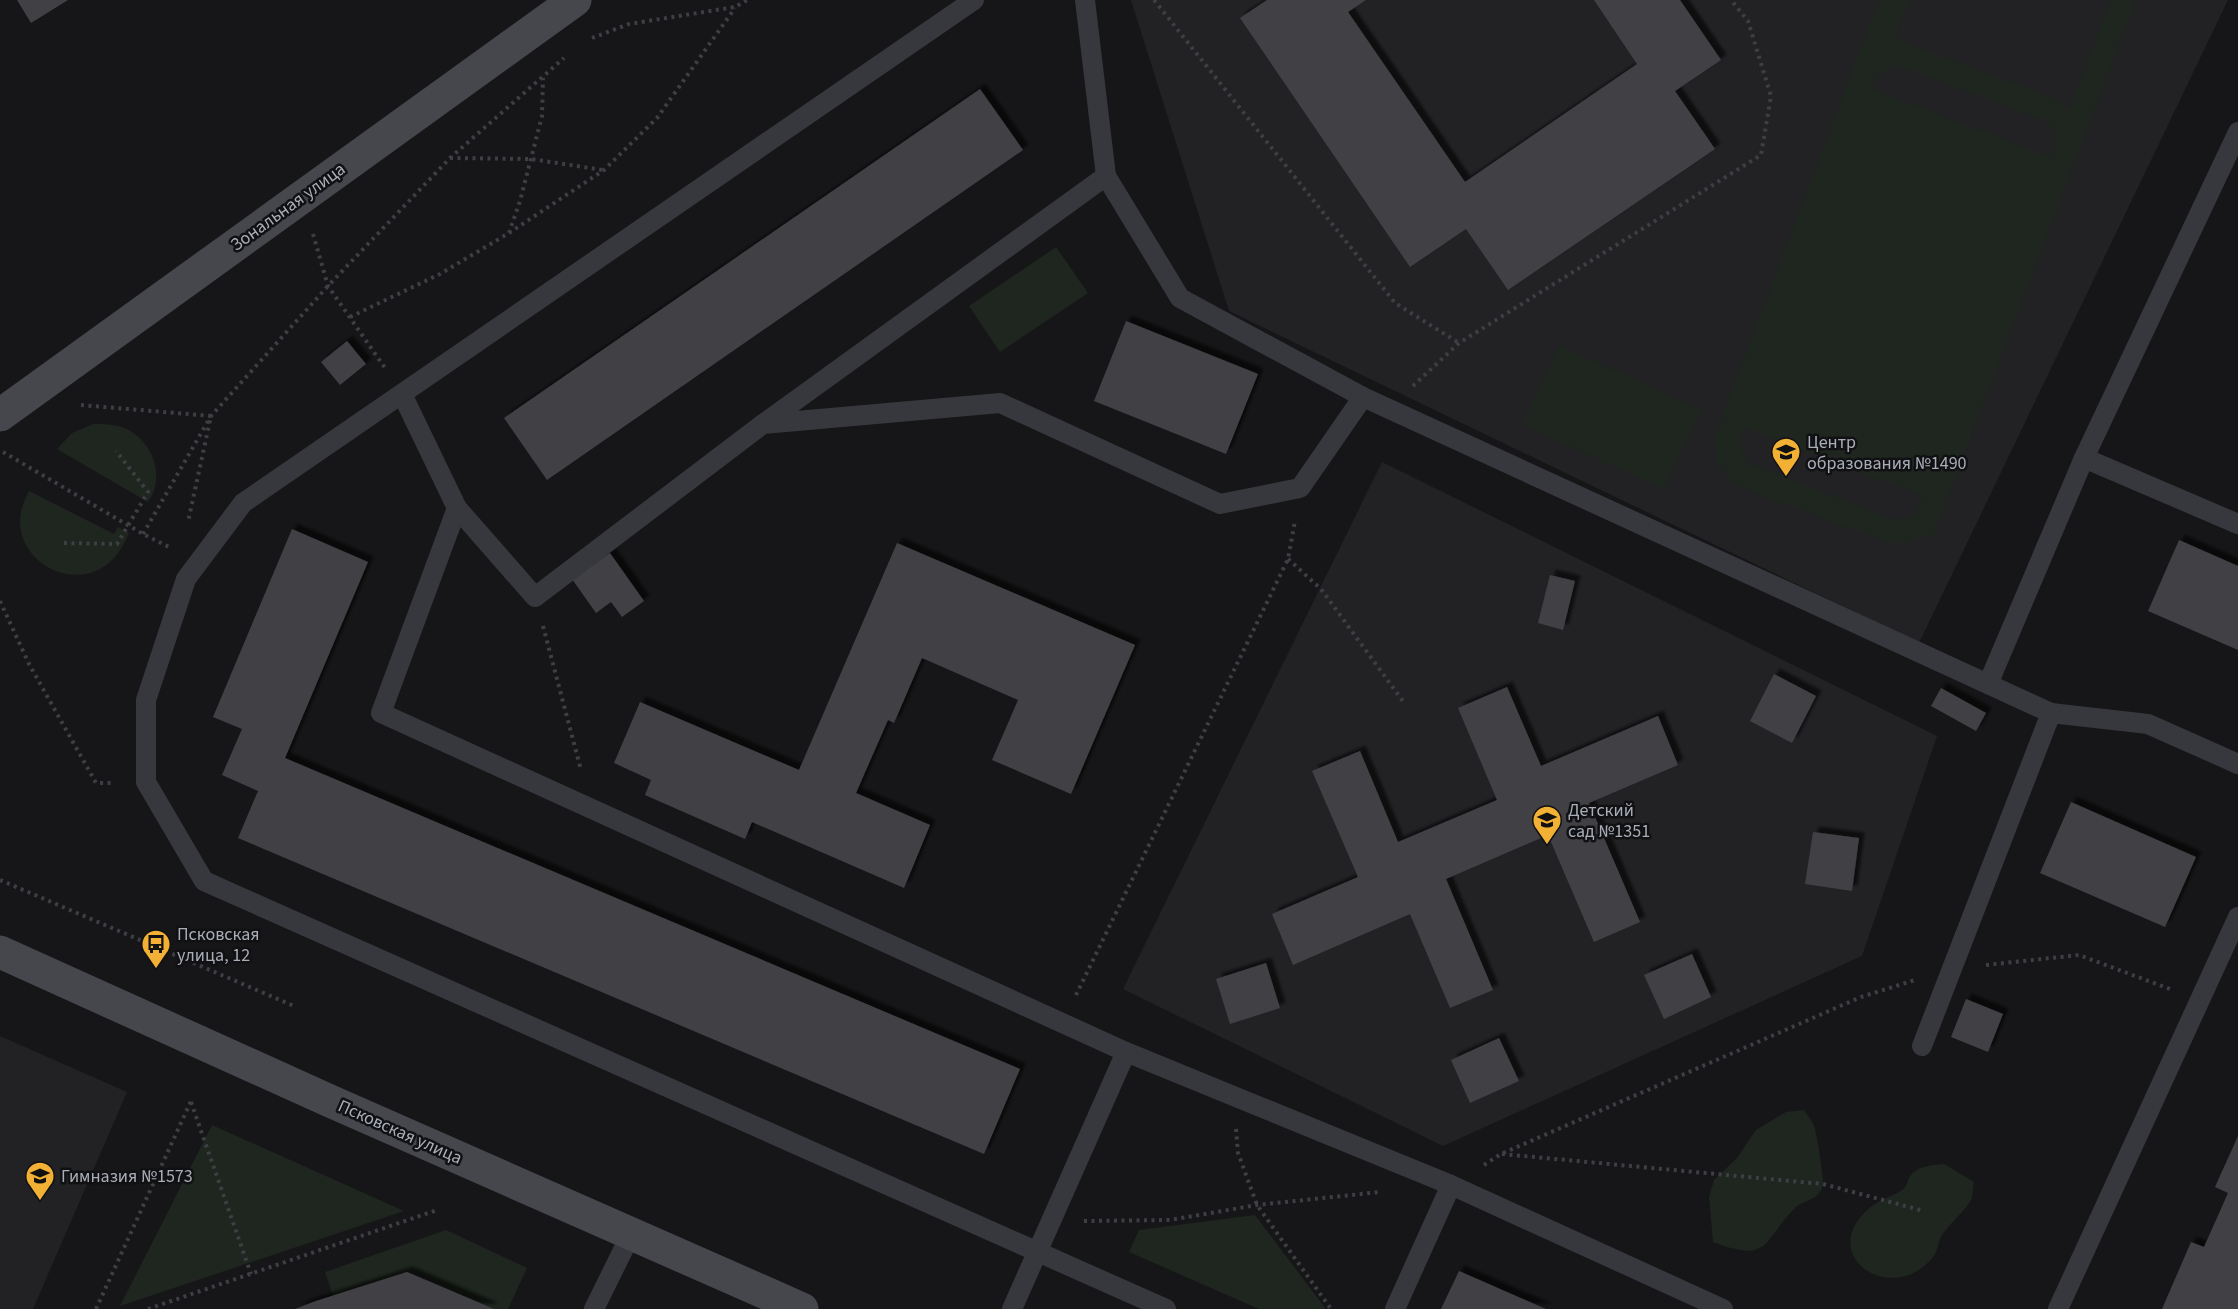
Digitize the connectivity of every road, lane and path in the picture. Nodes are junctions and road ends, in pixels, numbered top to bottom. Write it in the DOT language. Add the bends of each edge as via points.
graph roads {
  1 [pos="575,0"];
  2 [pos="747,0"];
  3 [pos="974,0"];
  4 [pos="1085,0"];
  5 [pos="1154,0"];
  6 [pos="1731,0"];
  7 [pos="735,7"];
  8 [pos="585,40"];
  9 [pos="568,55"];
  10 [pos="543,77"];
  11 [pos="2238,134"];
  12 [pos="450,158"];
  13 [pos="531,159"];
  14 [pos="604,170"];
  15 [pos="1106,176"];
  16 [pos="310,224"];
  17 [pos="509,233"];
  18 [pos="328,286"];
  19 [pos="350,317"];
  20 [pos="1459,343"];
  21 [pos="402,394"];
  22 [pos="1364,398"];
  23 [pos="71,404"];
  24 [pos="1389,409"];
  25 [pos="0,415"];
  26 [pos="211,416"];
  27 [pos="763,424"];
  28 [pos="0,450"];
  29 [pos="116,451"];
  30 [pos="2084,458"];
  31 [pos="1300,488"];
  32 [pos="457,508"];
  33 [pos="2238,524"];
  34 [pos="127,525"];
  35 [pos="186,531"];
  36 [pos="143,534"];
  37 [pos="64,543"];
  38 [pos="172,549"];
  39 [pos="1288,558"];
  40 [pos="535,597"];
  41 [pos="0,601"];
  42 [pos="1988,684"];
  43 [pos="1405,704"];
  44 [pos="2051,713"];
  45 [pos="2238,764"];
  46 [pos="146,782"];
  47 [pos="591,810"];
  48 [pos="0,880"];
  49 [pos="2238,917"];
  50 [pos="0,952"];
  51 [pos="1952,968"];
  52 [pos="2201,1001"];
  53 [pos="294,1006"];
  54 [pos="1063,1023"];
  55 [pos="1922,1046"];
  56 [pos="1126,1052"];
  57 [pos="1233,1096"];
  58 [pos="1501,1154"];
  59 [pos="1451,1185"];
  60 [pos="1381,1192"];
  61 [pos="1257,1205"];
  62 [pos="437,1210"];
  63 [pos="1924,1211"];
  64 [pos="1051,1221"];
  65 [pos="631,1234"];
  66 [pos="1037,1253"];
  67 [pos="250,1274"];
  68 [pos="96,1309"];
  69 [pos="148,1309"];
  70 [pos="594,1309"];
  71 [pos="802,1309"];
  72 [pos="1012,1309"];
  73 [pos="1166,1309"];
  74 [pos="1332,1309"];
  75 [pos="1395,1309"];
  76 [pos="1723,1309"];
  77 [pos="2058,1309"];
  1 -- 25 [label="street, Зональная улица"];
  2 -- 7 [label="path"];
  3 -- 21 [label="lane"];
  4 -- 15 [label="lane"];
  5 -- 20 [label="path" via="1395,303"];
  6 -- 20 [label="path" via="1748,21 1771,96 1761,155"];
  7 -- 8 [label="path" via="629,24"];
  7 -- 14 [label="path" via="657,118"];
  9 -- 10 [label="path"];
  10 -- 12 [label="path"];
  10 -- 13 [label="path" via="542,116"];
  11 -- 30 [label="lane"];
  12 -- 13 [label="path"];
  12 -- 18 [label="path"];
  13 -- 14 [label="path"];
  13 -- 17 [label="path"];
  14 -- 17 [label="path"];
  15 -- 22 [label="lane" via="1180,298"];
  15 -- 27 [label="lane"];
  16 -- 18 [label="path"];
  17 -- 19 [label="path" via="440,274"];
  18 -- 19 [label="path"];
  18 -- 26 [label="path"];
  19 -- 21 [label="path"];
  20 -- 24 [label="path"];
  21 -- 32 [label="lane"];
  21 -- 46 [label="lane" via="243,503 186,579 146,700"];
  22 -- 24 [label="lane"];
  22 -- 31 [label="lane"];
  23 -- 26 [label="path"];
  24 -- 42 [label="lane"];
  26 -- 35 [label="path"];
  26 -- 36 [label="path"];
  27 -- 31 [label="lane" via="1000,403 1220,504"];
  27 -- 40 [label="lane"];
  28 -- 34 [label="path"];
  29 -- 34 [label="path" via="148,492"];
  30 -- 33 [label="lane"];
  30 -- 42 [label="lane"];
  31 -- 39 [label="path"];
  32 -- 40 [label="lane"];
  32 -- 47 [label="lane" via="381,713"];
  34 -- 36 [label="path"];
  34 -- 37 [label="path" via="117,544"];
  36 -- 38 [label="path"];
  39 -- 43 [label="path" via="1321,589"];
  39 -- 54 [label="path"];
  40 -- 47 [label="path"];
  41 -- 46 [label="path" via="29,664 96,783"];
  42 -- 44 [label="lane"];
  44 -- 45 [label="lane" via="2148,724"];
  44 -- 51 [label="lane"];
  46 -- 66 [label="lane" via="204,880"];
  47 -- 54 [label="lane"];
  48 -- 53 [label="path"];
  49 -- 52 [label="lane"];
  50 -- 65 [label="street, Псковская улица"];
  51 -- 52 [label="path" via="2079,955"];
  51 -- 55 [label="lane"];
  51 -- 58 [label="path" via="1861,997"];
  52 -- 77 [label="lane"];
  54 -- 56 [label="lane"];
  56 -- 57 [label="lane"];
  56 -- 64 [label="lane"];
  57 -- 59 [label="lane"];
  57 -- 61 [label="path" via="1238,1153"];
  58 -- 59 [label="path"];
  58 -- 63 [label="path" via="1823,1184"];
  59 -- 75 [label="lane"];
  59 -- 76 [label="lane"];
  60 -- 61 [label="path"];
  61 -- 64 [label="path" via="1170,1220"];
  61 -- 74 [label="path"];
  62 -- 67 [label="path"];
  64 -- 66 [label="lane"];
  65 -- 70 [label="lane"];
  65 -- 71 [label="street, Псковская улица"];
  66 -- 72 [label="lane"];
  66 -- 73 [label="lane"];
  67 -- 68 [label="path" via="191,1101"];
  67 -- 69 [label="path"];
}
